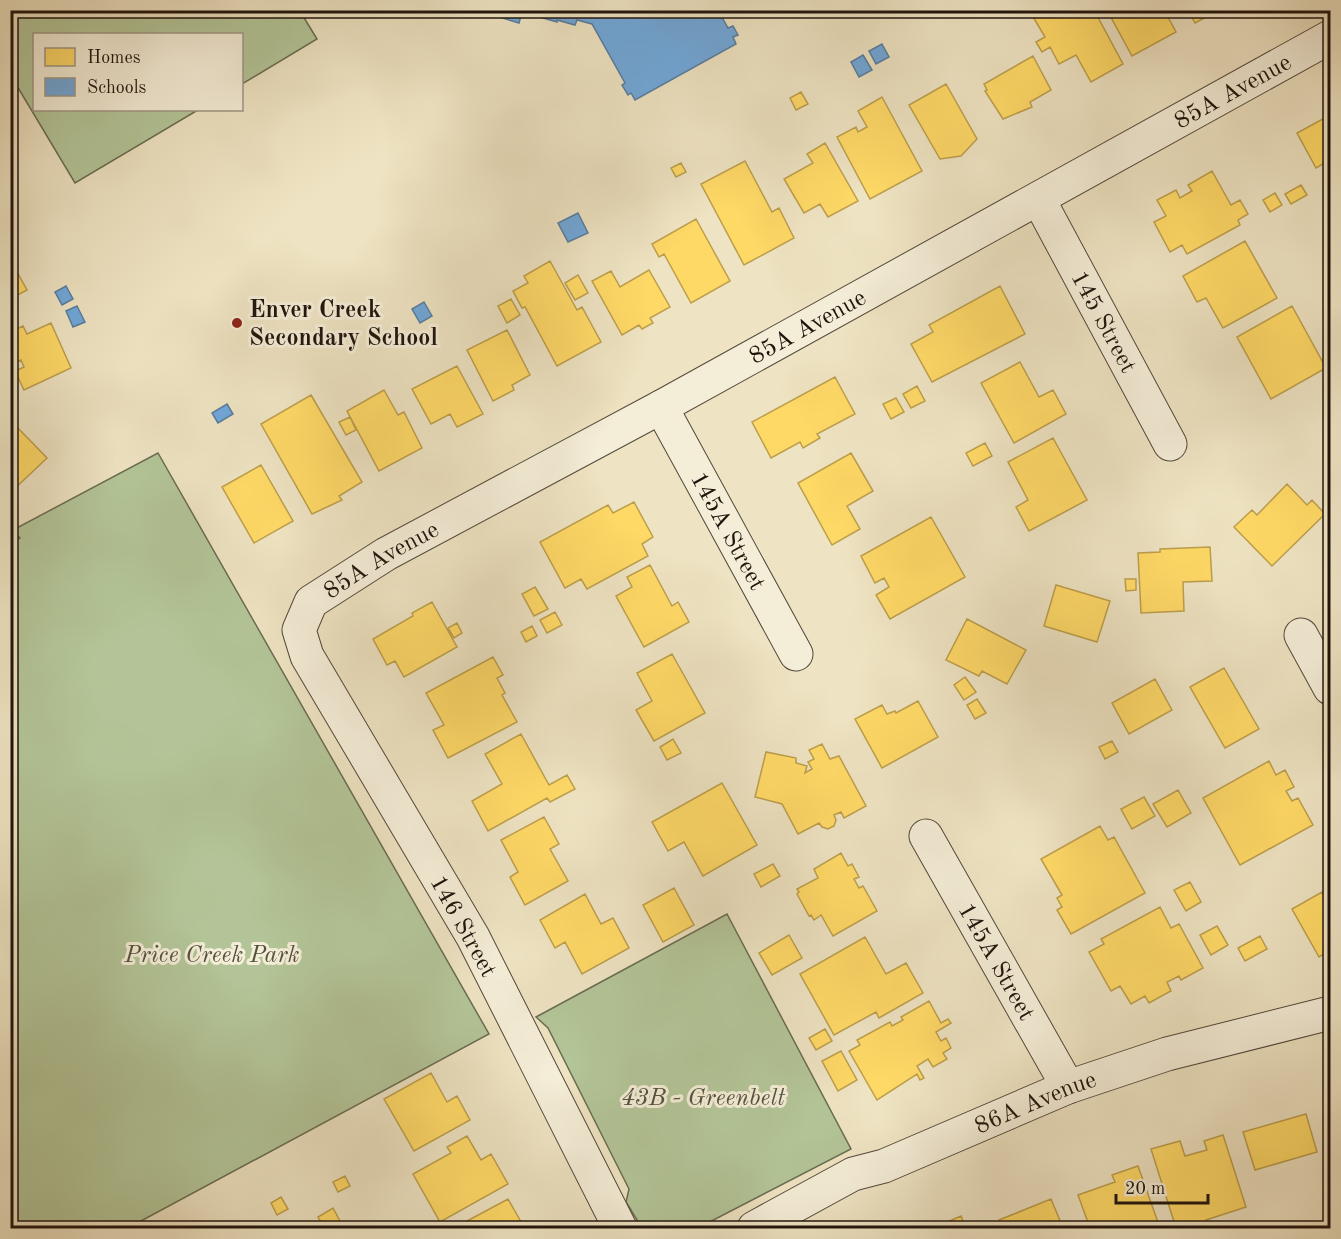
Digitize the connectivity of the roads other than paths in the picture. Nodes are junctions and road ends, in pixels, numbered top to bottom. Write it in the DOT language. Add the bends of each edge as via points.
graph roads {
  1 [pos="1330,37"];
  2 [pos="1039,200"];
  3 [pos="661,407"];
  4 [pos="1170,444"];
  5 [pos="299,630"];
  6 [pos="1301,635"];
  7 [pos="796,654"];
  8 [pos="1330,688"];
  9 [pos="926,836"];
  10 [pos="1330,1013"];
  11 [pos="1068,1087"];
  12 [pos="620,1228"];
  13 [pos="754,1228"];
  1 -- 2 [label="street, 85A Avenue"];
  2 -- 3 [label="street, 85A Avenue"];
  2 -- 4 [label="street, 145 Street"];
  3 -- 5 [label="street, 85A Avenue" via="343,580 311,602"];
  3 -- 7 [label="street, 145A Street"];
  5 -- 12 [label="street, 146 Street" via="307,656 473,937"];
  6 -- 8 [label="street"];
  9 -- 11 [label="street, 145A Street"];
  10 -- 11 [label="street, 86A Avenue" via="1167,1054"];
  11 -- 13 [label="street, 86A Avenue" via="884,1166 853,1174"];
}
